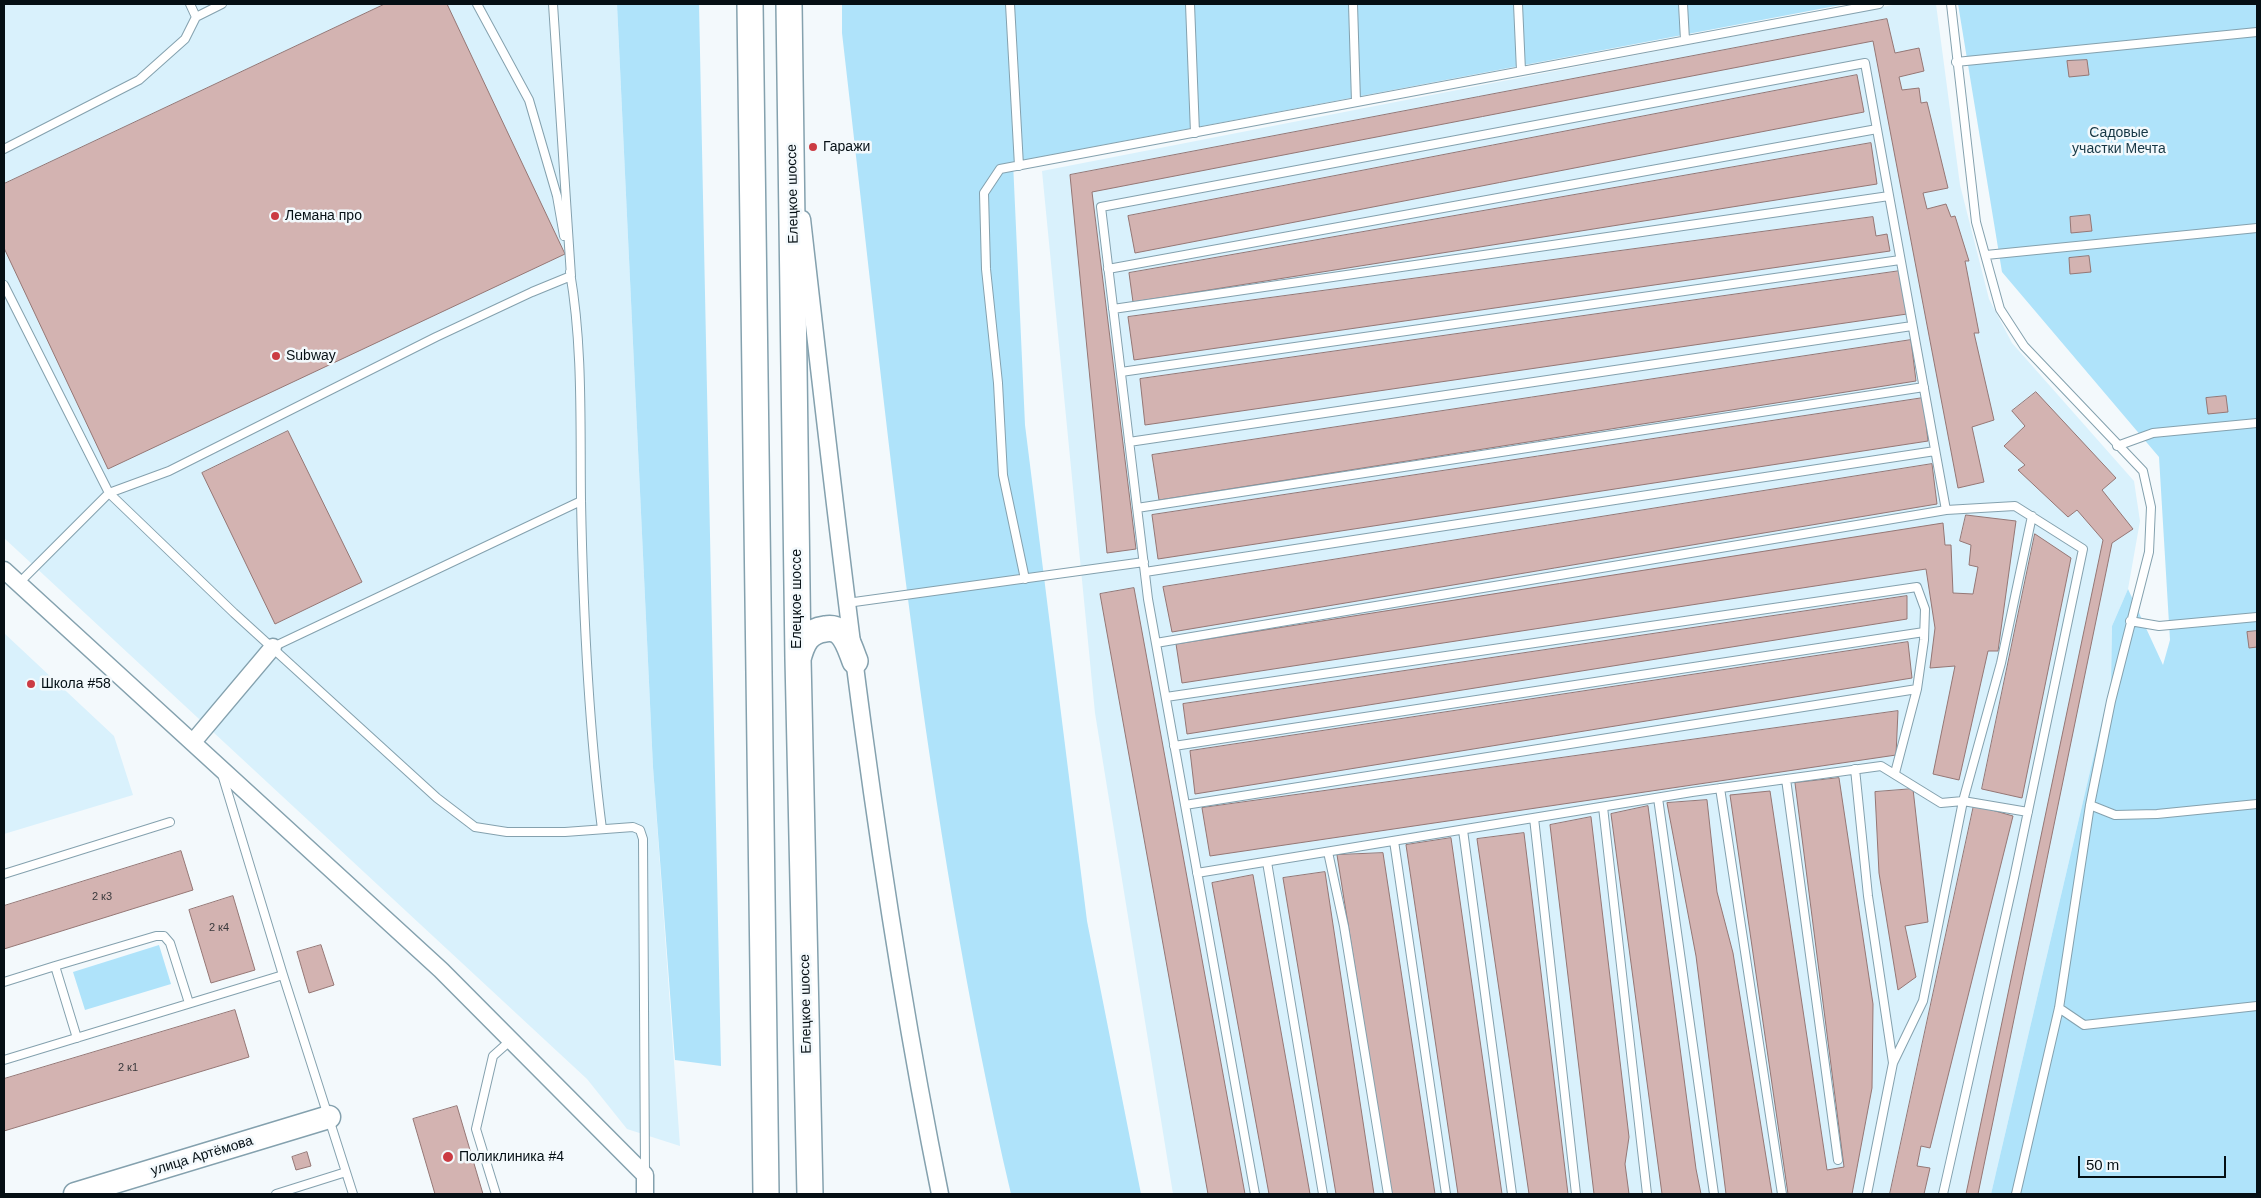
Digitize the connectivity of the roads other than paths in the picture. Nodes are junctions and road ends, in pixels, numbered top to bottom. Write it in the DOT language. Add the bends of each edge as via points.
graph roads {
  1 [pos="190,4"];
  2 [pos="222,4"];
  3 [pos="477,4"];
  4 [pos="553,4"];
  5 [pos="750,4"];
  6 [pos="790,4"];
  7 [pos="1010,4"];
  8 [pos="1190,4"];
  9 [pos="1353,4"];
  10 [pos="1518,4"];
  11 [pos="1683,4"];
  12 [pos="1879,4"];
  13 [pos="1950,4"];
  14 [pos="1843,7"];
  15 [pos="196,17"];
  16 [pos="2257,32"];
  17 [pos="1684,40"];
  18 [pos="1956,62"];
  19 [pos="1521,71"];
  20 [pos="1356,102"];
  21 [pos="1877,129"];
  22 [pos="792,130"];
  23 [pos="1195,133"];
  24 [pos="4,149"];
  25 [pos="1019,166"];
  26 [pos="1889,196"];
  27 [pos="2257,228"];
  28 [pos="1986,255"];
  29 [pos="1900,260"];
  30 [pos="1108,269"];
  31 [pos="571,276"];
  32 [pos="4,285"];
  33 [pos="1113,309"];
  34 [pos="1912,326"];
  35 [pos="1121,372"];
  36 [pos="1924,387"];
  37 [pos="2257,423"];
  38 [pos="1129,442"];
  39 [pos="2118,446"];
  40 [pos="1935,451"];
  41 [pos="109,493"];
  42 [pos="581,501"];
  43 [pos="1137,508"];
  44 [pos="1946,510"];
  45 [pos="2032,516"];
  46 [pos="1144,562"];
  47 [pos="4,570"];
  48 [pos="1145,572"];
  49 [pos="1025,579"];
  50 [pos="19,583"];
  51 [pos="847,603"];
  52 [pos="2257,617"];
  53 [pos="2130,621"];
  54 [pos="1924,632"];
  55 [pos="1156,643"];
  56 [pos="273,647"];
  57 [pos="798,659"];
  58 [pos="855,661"];
  59 [pos="1917,689"];
  60 [pos="1166,697"];
  61 [pos="193,742"];
  62 [pos="1174,746"];
  63 [pos="220,767"];
  64 [pos="1855,770"];
  65 [pos="1895,773"];
  66 [pos="1786,779"];
  67 [pos="1720,788"];
  68 [pos="1658,798"];
  69 [pos="1963,801"];
  70 [pos="2257,804"];
  71 [pos="1185,805"];
  72 [pos="2090,805"];
  73 [pos="1603,807"];
  74 [pos="2028,812"];
  75 [pos="1534,818"];
  76 [pos="170,822"];
  77 [pos="602,829"];
  78 [pos="1463,830"];
  79 [pos="1394,841"];
  80 [pos="1328,852"];
  81 [pos="1267,862"];
  82 [pos="1197,873"];
  83 [pos="4,874"];
  84 [pos="55,966"];
  85 [pos="283,975"];
  86 [pos="4,982"];
  87 [pos="189,1003"];
  88 [pos="2257,1006"];
  89 [pos="2059,1008"];
  90 [pos="77,1038"];
  91 [pos="511,1040"];
  92 [pos="4,1060"];
  93 [pos="1893,1063"];
  94 [pos="329,1117"];
  95 [pos="1838,1160"];
  96 [pos="346,1172"];
  97 [pos="645,1175"];
  98 [pos="75,1194"];
  99 [pos="276,1194"];
  100 [pos="353,1194"];
  101 [pos="496,1194"];
  102 [pos="645,1194"];
  103 [pos="766,1194"];
  104 [pos="810,1194"];
  105 [pos="940,1194"];
  106 [pos="1255,1194"];
  107 [pos="1323,1194"];
  108 [pos="1388,1194"];
  109 [pos="1446,1194"];
  110 [pos="1512,1194"];
  111 [pos="1576,1194"];
  112 [pos="1647,1194"];
  113 [pos="1714,1194"];
  114 [pos="1782,1194"];
  115 [pos="1866,1194"];
  116 [pos="1943,1194"];
  117 [pos="2016,1194"];
  1 -- 15 [label="lane"];
  2 -- 15 [label="lane"];
  3 -- 31 [label="lane" via="529,100 557,196"];
  4 -- 31 [label="lane"];
  5 -- 103 [label="main road"];
  6 -- 22 [label="main road, Елецкое шоссе"];
  7 -- 25 [label="lane"];
  8 -- 23 [label="lane"];
  9 -- 20 [label="lane"];
  10 -- 19 [label="lane"];
  11 -- 17 [label="lane"];
  12 -- 14 [label="lane"];
  13 -- 18 [label="lane"];
  14 -- 17 [label="lane"];
  15 -- 24 [label="lane" via="185,39 139,80"];
  16 -- 18 [label="lane"];
  17 -- 19 [label="lane"];
  18 -- 28 [label="lane" via="1976,222"];
  19 -- 20 [label="lane"];
  20 -- 23 [label="lane"];
  21 -- 26 [label="lane"];
  21 -- 30 [label="lane"];
  21 -- 30 [label="lane" via="1865,63 1101,207"];
  22 -- 51 [label="street"];
  22 -- 57 [label="main road, Елецкое шоссе"];
  23 -- 25 [label="lane"];
  25 -- 49 [label="lane" via="1000,169 984,193 986,269 1004,475"];
  26 -- 29 [label="lane"];
  26 -- 33 [label="lane"];
  27 -- 28 [label="lane"];
  28 -- 39 [label="lane" via="2000,309 2024,346"];
  29 -- 34 [label="lane"];
  29 -- 35 [label="lane"];
  30 -- 33 [label="lane"];
  31 -- 41 [label="lane" via="436,337 169,471"];
  31 -- 42 [label="lane" via="580,409"];
  32 -- 41 [label="lane"];
  33 -- 35 [label="lane"];
  34 -- 36 [label="lane"];
  34 -- 38 [label="lane"];
  35 -- 38 [label="lane"];
  36 -- 40 [label="lane"];
  36 -- 43 [label="lane"];
  37 -- 39 [label="lane" via="2153,433"];
  38 -- 43 [label="lane"];
  39 -- 53 [label="lane" via="2143,471 2150,507 2149,552"];
  40 -- 44 [label="lane"];
  40 -- 48 [label="lane"];
  41 -- 50 [label="lane"];
  41 -- 56 [label="lane"];
  42 -- 56 [label="lane"];
  42 -- 77 [label="lane" via="588,656"];
  43 -- 46 [label="lane"];
  44 -- 45 [label="lane" via="2015,506"];
  44 -- 55 [label="lane"];
  45 -- 69 [label="lane" via="2001,663"];
  45 -- 74 [label="lane" via="2082,549"];
  46 -- 48 [label="lane"];
  46 -- 49 [label="lane"];
  47 -- 50 [label="street"];
  48 -- 55 [label="lane"];
  49 -- 51 [label="lane"];
  50 -- 61 [label="street"];
  51 -- 58 [label="street"];
  52 -- 53 [label="lane" via="2159,626"];
  53 -- 72 [label="lane"];
  54 -- 59 [label="lane"];
  54 -- 60 [label="lane" via="1925,609 1916,587"];
  54 -- 62 [label="lane"];
  55 -- 60 [label="lane"];
  56 -- 61 [label="street"];
  56 -- 77 [label="lane" via="437,798 476,827 507,832"];
  57 -- 58 [label="main road" via="807,636 816,630 830,628 847,640"];
  57 -- 104 [label="main road, Елецкое шоссе"];
  58 -- 105 [label="street" via="888,900 921,1101"];
  59 -- 65 [label="lane"];
  59 -- 71 [label="lane"];
  60 -- 62 [label="lane"];
  61 -- 63 [label="street"];
  62 -- 71 [label="lane"];
  63 -- 85 [label="lane"];
  63 -- 91 [label="street" via="441,970"];
  64 -- 65 [label="lane" via="1881,766"];
  64 -- 66 [label="lane"];
  64 -- 93 [label="lane" via="1868,896"];
  65 -- 69 [label="lane" via="1941,803"];
  66 -- 67 [label="lane"];
  66 -- 95 [label="lane"];
  67 -- 68 [label="lane"];
  67 -- 114 [label="lane"];
  68 -- 73 [label="lane"];
  68 -- 113 [label="lane"];
  69 -- 74 [label="lane"];
  69 -- 93 [label="lane" via="1923,1001"];
  70 -- 72 [label="lane" via="2115,815"];
  71 -- 82 [label="lane"];
  72 -- 89 [label="lane"];
  73 -- 75 [label="lane"];
  73 -- 112 [label="lane"];
  74 -- 116 [label="lane"];
  75 -- 78 [label="lane"];
  75 -- 111 [label="lane"];
  76 -- 83 [label="lane"];
  77 -- 97 [label="lane" via="633,827 640,830 642,839"];
  78 -- 79 [label="lane"];
  78 -- 110 [label="lane"];
  79 -- 80 [label="lane"];
  79 -- 109 [label="lane"];
  80 -- 81 [label="lane"];
  80 -- 108 [label="lane" via="1344,926"];
  81 -- 82 [label="lane"];
  81 -- 107 [label="lane"];
  82 -- 106 [label="lane"];
  84 -- 86 [label="lane"];
  84 -- 87 [label="lane" via="164,936 170,943"];
  84 -- 90 [label="lane"];
  85 -- 87 [label="lane"];
  85 -- 94 [label="lane"];
  87 -- 90 [label="lane"];
  88 -- 89 [label="lane" via="2084,1025"];
  89 -- 117 [label="lane"];
  90 -- 92 [label="lane"];
  91 -- 97 [label="street"];
  91 -- 101 [label="lane" via="493,1056 476,1129"];
  93 -- 115 [label="lane"];
  94 -- 96 [label="lane"];
  94 -- 98 [label="street, улица Артёмова"];
  96 -- 99 [label="lane"];
  96 -- 100 [label="lane"];
  97 -- 102 [label="street"];
}
